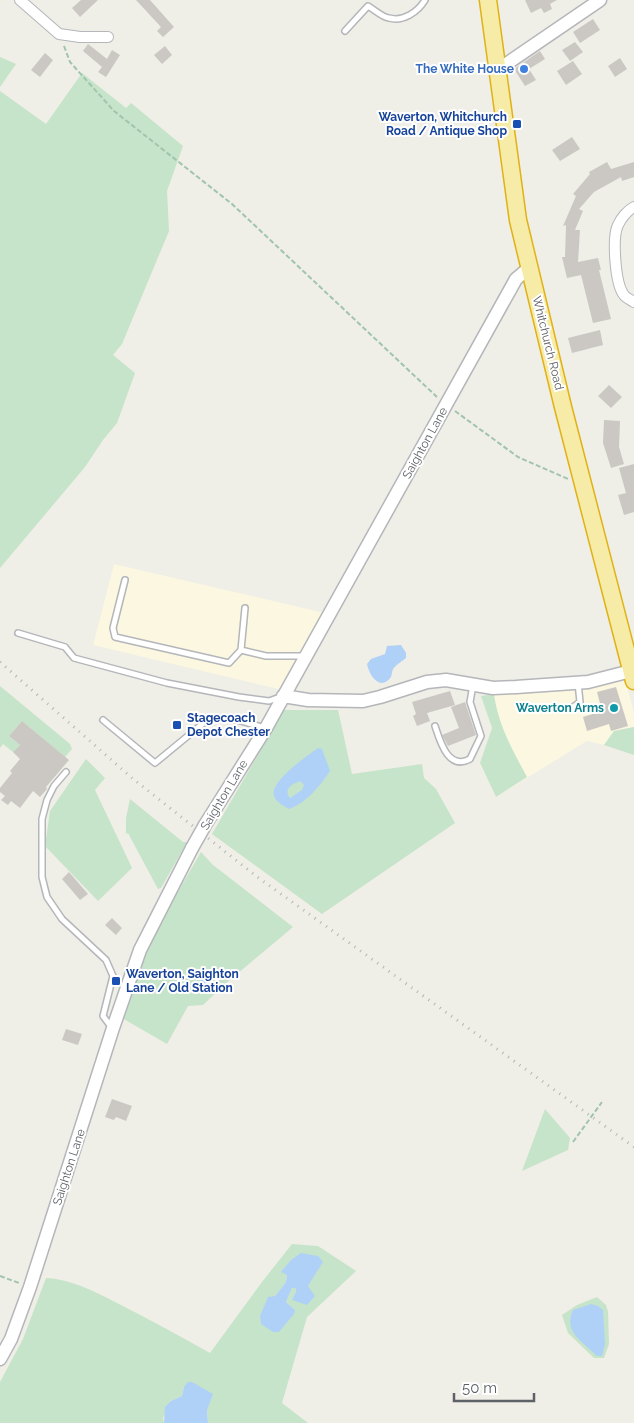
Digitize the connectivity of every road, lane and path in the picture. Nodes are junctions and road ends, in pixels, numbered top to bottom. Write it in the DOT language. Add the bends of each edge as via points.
graph roads {
  1 [pos="20,0"];
  2 [pos="425,0"];
  3 [pos="488,0"];
  4 [pos="600,0"];
  5 [pos="345,31"];
  6 [pos="59,34"];
  7 [pos="108,38"];
  8 [pos="498,69"];
  9 [pos="634,207"];
  10 [pos="529,268"];
  11 [pos="634,302"];
  12 [pos="446,404"];
  13 [pos="582,480"];
  14 [pos="125,580"];
  15 [pos="245,608"];
  16 [pos="18,633"];
  17 [pos="241,650"];
  18 [pos="306,656"];
  19 [pos="633,676"];
  20 [pos="578,682"];
  21 [pos="473,684"];
  22 [pos="283,696"];
  23 [pos="573,707"];
  24 [pos="103,720"];
  25 [pos="435,726"];
  26 [pos="266,728"];
  27 [pos="66,772"];
  28 [pos="113,1028"];
  29 [pos="602,1102"];
  30 [pos="573,1142"];
  31 [pos="0,1276"];
  32 [pos="30,1287"];
  33 [pos="0,1359"];
  1 -- 6 [label="street"];
  2 -- 5 [label="lane" via="410,15 399,20 387,18 368,6"];
  3 -- 8 [label="highway, Whitchurch Road"];
  4 -- 8 [label="street"];
  6 -- 7 [label="street"];
  6 -- 12 [label="path" via="70,62 114,111 232,204"];
  8 -- 10 [label="highway, Whitchurch Road" via="515,202"];
  9 -- 11 [label="street" via="617,226 615,242 618,279 624,295"];
  10 -- 12 [label="street, Saighton Lane" via="516,279"];
  10 -- 13 [label="highway, Whitchurch Road"];
  12 -- 13 [label="path" via="518,456 572,481"];
  12 -- 18 [label="street, Saighton Lane"];
  13 -- 19 [label="highway, Whitchurch Road"];
  14 -- 17 [label="lane" via="113,628 115,637 229,663"];
  15 -- 17 [label="lane"];
  16 -- 22 [label="lane" via="65,647 74,658 167,683 239,697 269,700"];
  17 -- 18 [label="lane" via="266,656"];
  18 -- 22 [label="street, Saighton Lane"];
  19 -- 20 [label="street"];
  20 -- 21 [label="street" via="493,688"];
  20 -- 23 [label="lane" via="580,702"];
  21 -- 22 [label="street" via="446,680 426,682 363,701"];
  21 -- 25 [label="lane" via="470,702 481,736 470,759 460,762 450,758"];
  22 -- 26 [label="street, Saighton Lane"];
  24 -- 26 [label="lane" via="155,763 206,720 214,717"];
  26 -- 28 [label="street, Saighton Lane, bridge" via="192,848 140,950"];
  27 -- 28 [label="lane" via="54,786 42,819 42,877 47,896 62,919 106,960 113,976 103,1016"];
  28 -- 32 [label="street, Saighton Lane"];
  29 -- 30 [label="path, bridge"];
  31 -- 32 [label="path"];
  32 -- 33 [label="street, Saighton Lane"];
}
